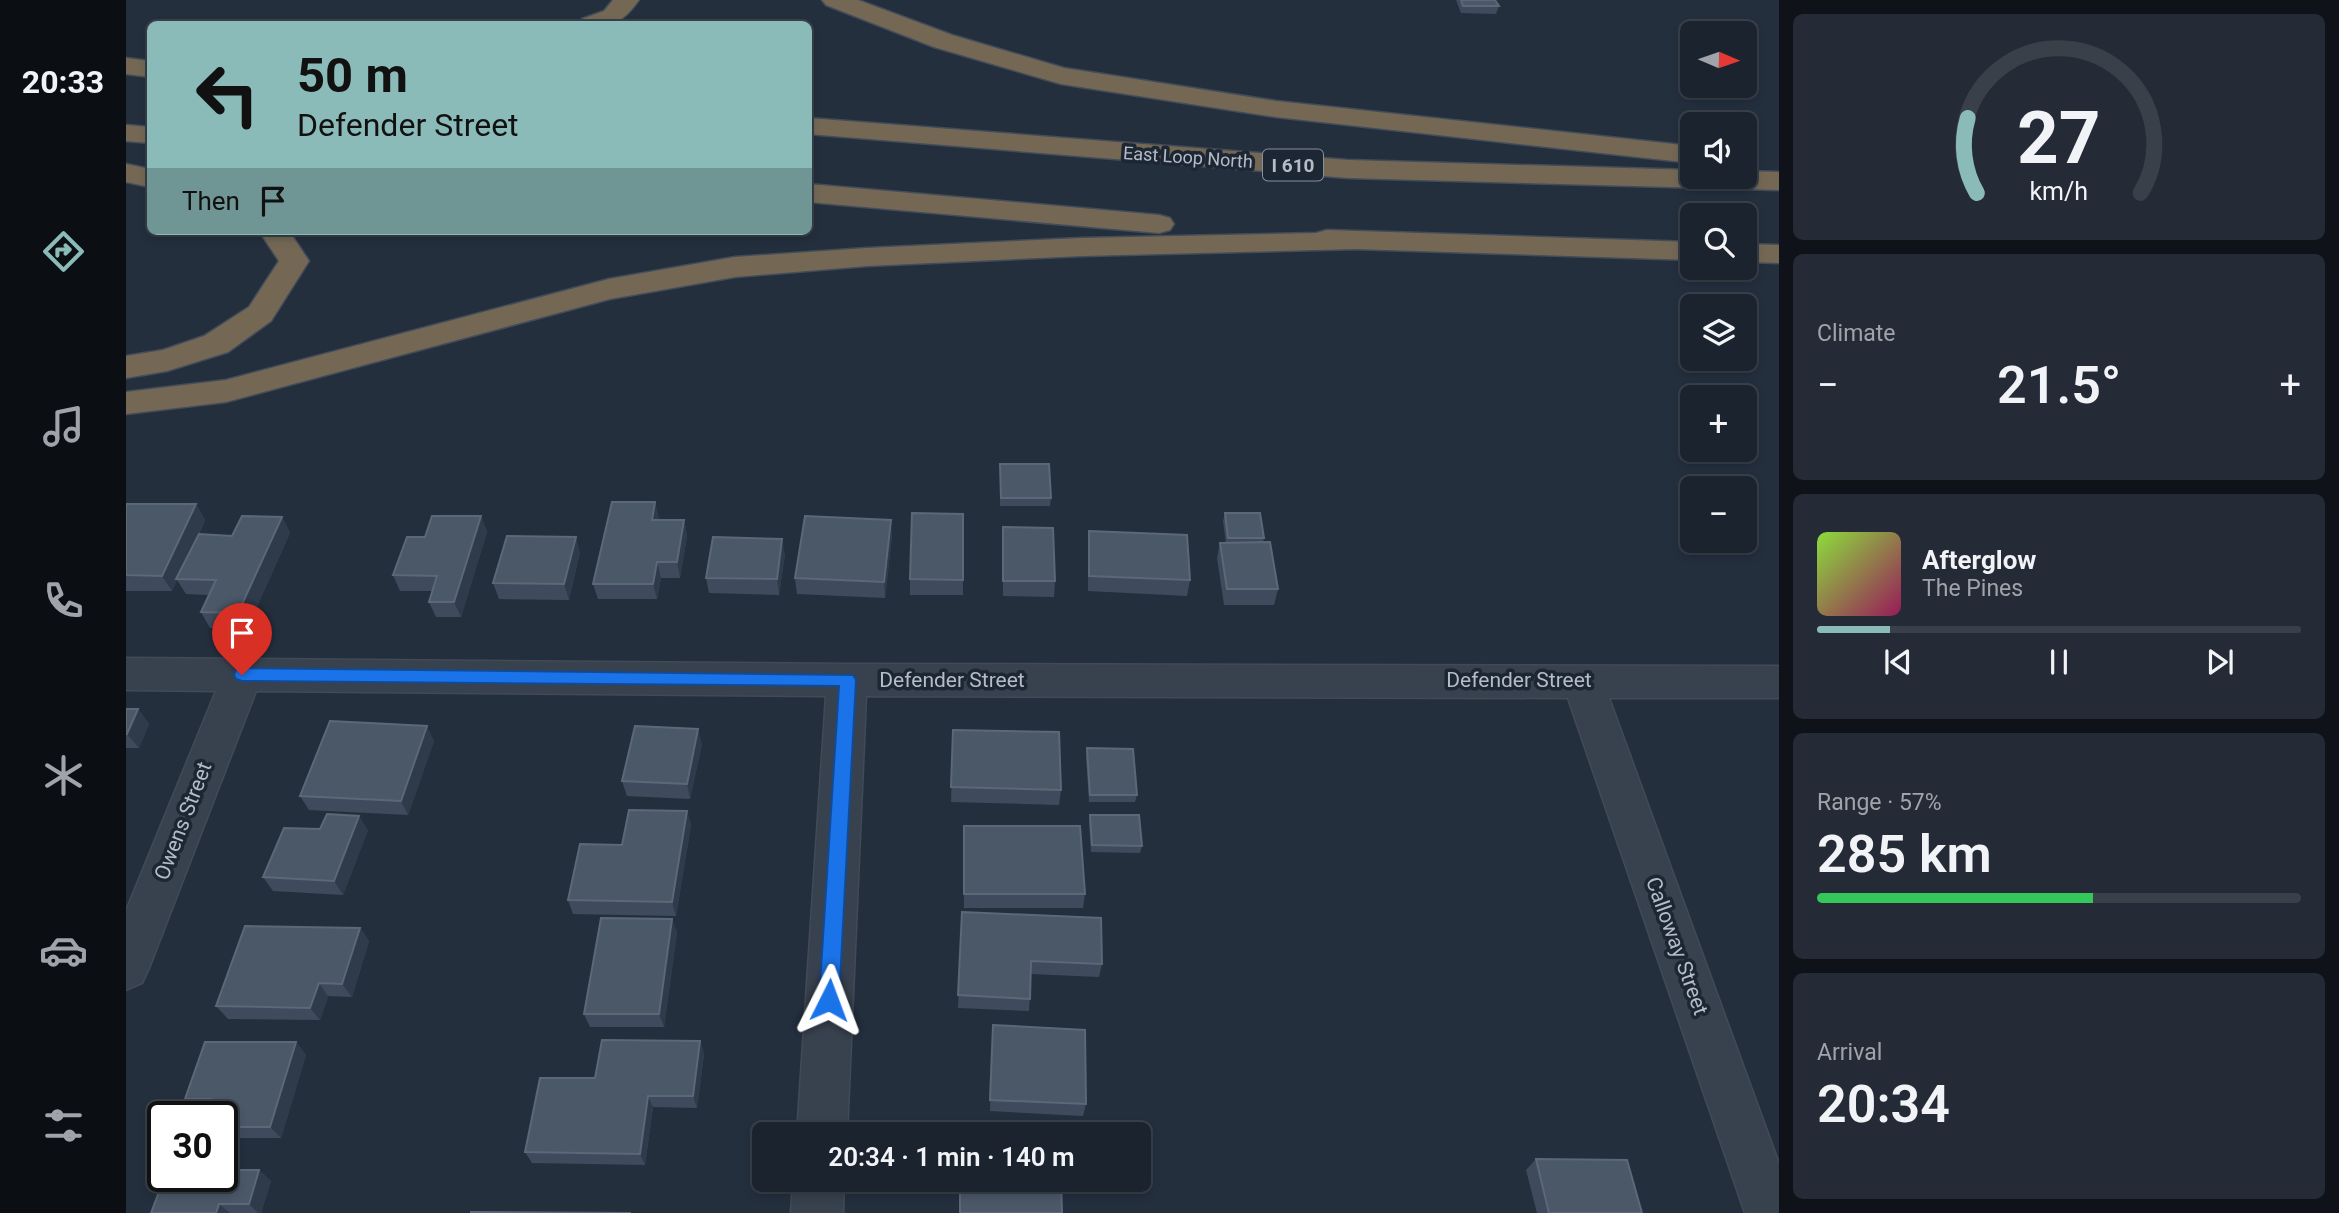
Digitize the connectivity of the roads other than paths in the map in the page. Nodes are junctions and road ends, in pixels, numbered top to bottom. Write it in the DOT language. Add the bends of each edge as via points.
graph roads {
  1 [pos="626,0"];
  2 [pos="835,0"];
  3 [pos="599,21"];
  4 [pos="812,126"];
  5 [pos="126,133"];
  6 [pos="147,135"];
  7 [pos="1680,154"];
  8 [pos="1757,162"];
  9 [pos="1779,165"];
  10 [pos="126,173"];
  11 [pos="147,177"];
  12 [pos="1779,181"];
  13 [pos="812,193"];
  14 [pos="277,235"];
  15 [pos="1351,241"];
  16 [pos="1680,251"];
  17 [pos="1757,253"];
  18 [pos="1779,254"];
  19 [pos="126,368"];
  20 [pos="126,404"];
  21 [pos="126,674"];
  22 [pos="242,675"];
  23 [pos="848,680"];
  24 [pos="1582,680"];
  25 [pos="1779,681"];
  26 [pos="126,968"];
  27 [pos="823,1122"];
  28 [pos="818,1192"];
  29 [pos="817,1213"];
  30 [pos="1772,1213"];
  1 -- 3 [label="highway" via="613,16"];
  2 -- 7 [label="highway" via="943,41 1061,75 1276,109"];
  4 -- 12 [label="highway, East Loop North / I 610" via="1348,169"];
  5 -- 6 [label="highway"];
  8 -- 9 [label="highway"];
  10 -- 11 [label="highway"];
  13 -- 15 [label="highway"];
  14 -- 19 [label="highway" via="294,261 260,314 216,344"];
  15 -- 16 [label="highway"];
  15 -- 20 [label="highway" via="1082,247 735,267 609,289 226,391"];
  17 -- 18 [label="highway"];
  21 -- 22 [label="street, Defender Street"];
  22 -- 23 [label="street, Defender Street"];
  22 -- 26 [label="street, Owens Street"];
  23 -- 24 [label="street, Defender Street"];
  23 -- 27 [label="street"];
  24 -- 25 [label="street, Defender Street"];
  24 -- 30 [label="street, Calloway Street"];
  28 -- 29 [label="street"];
}
